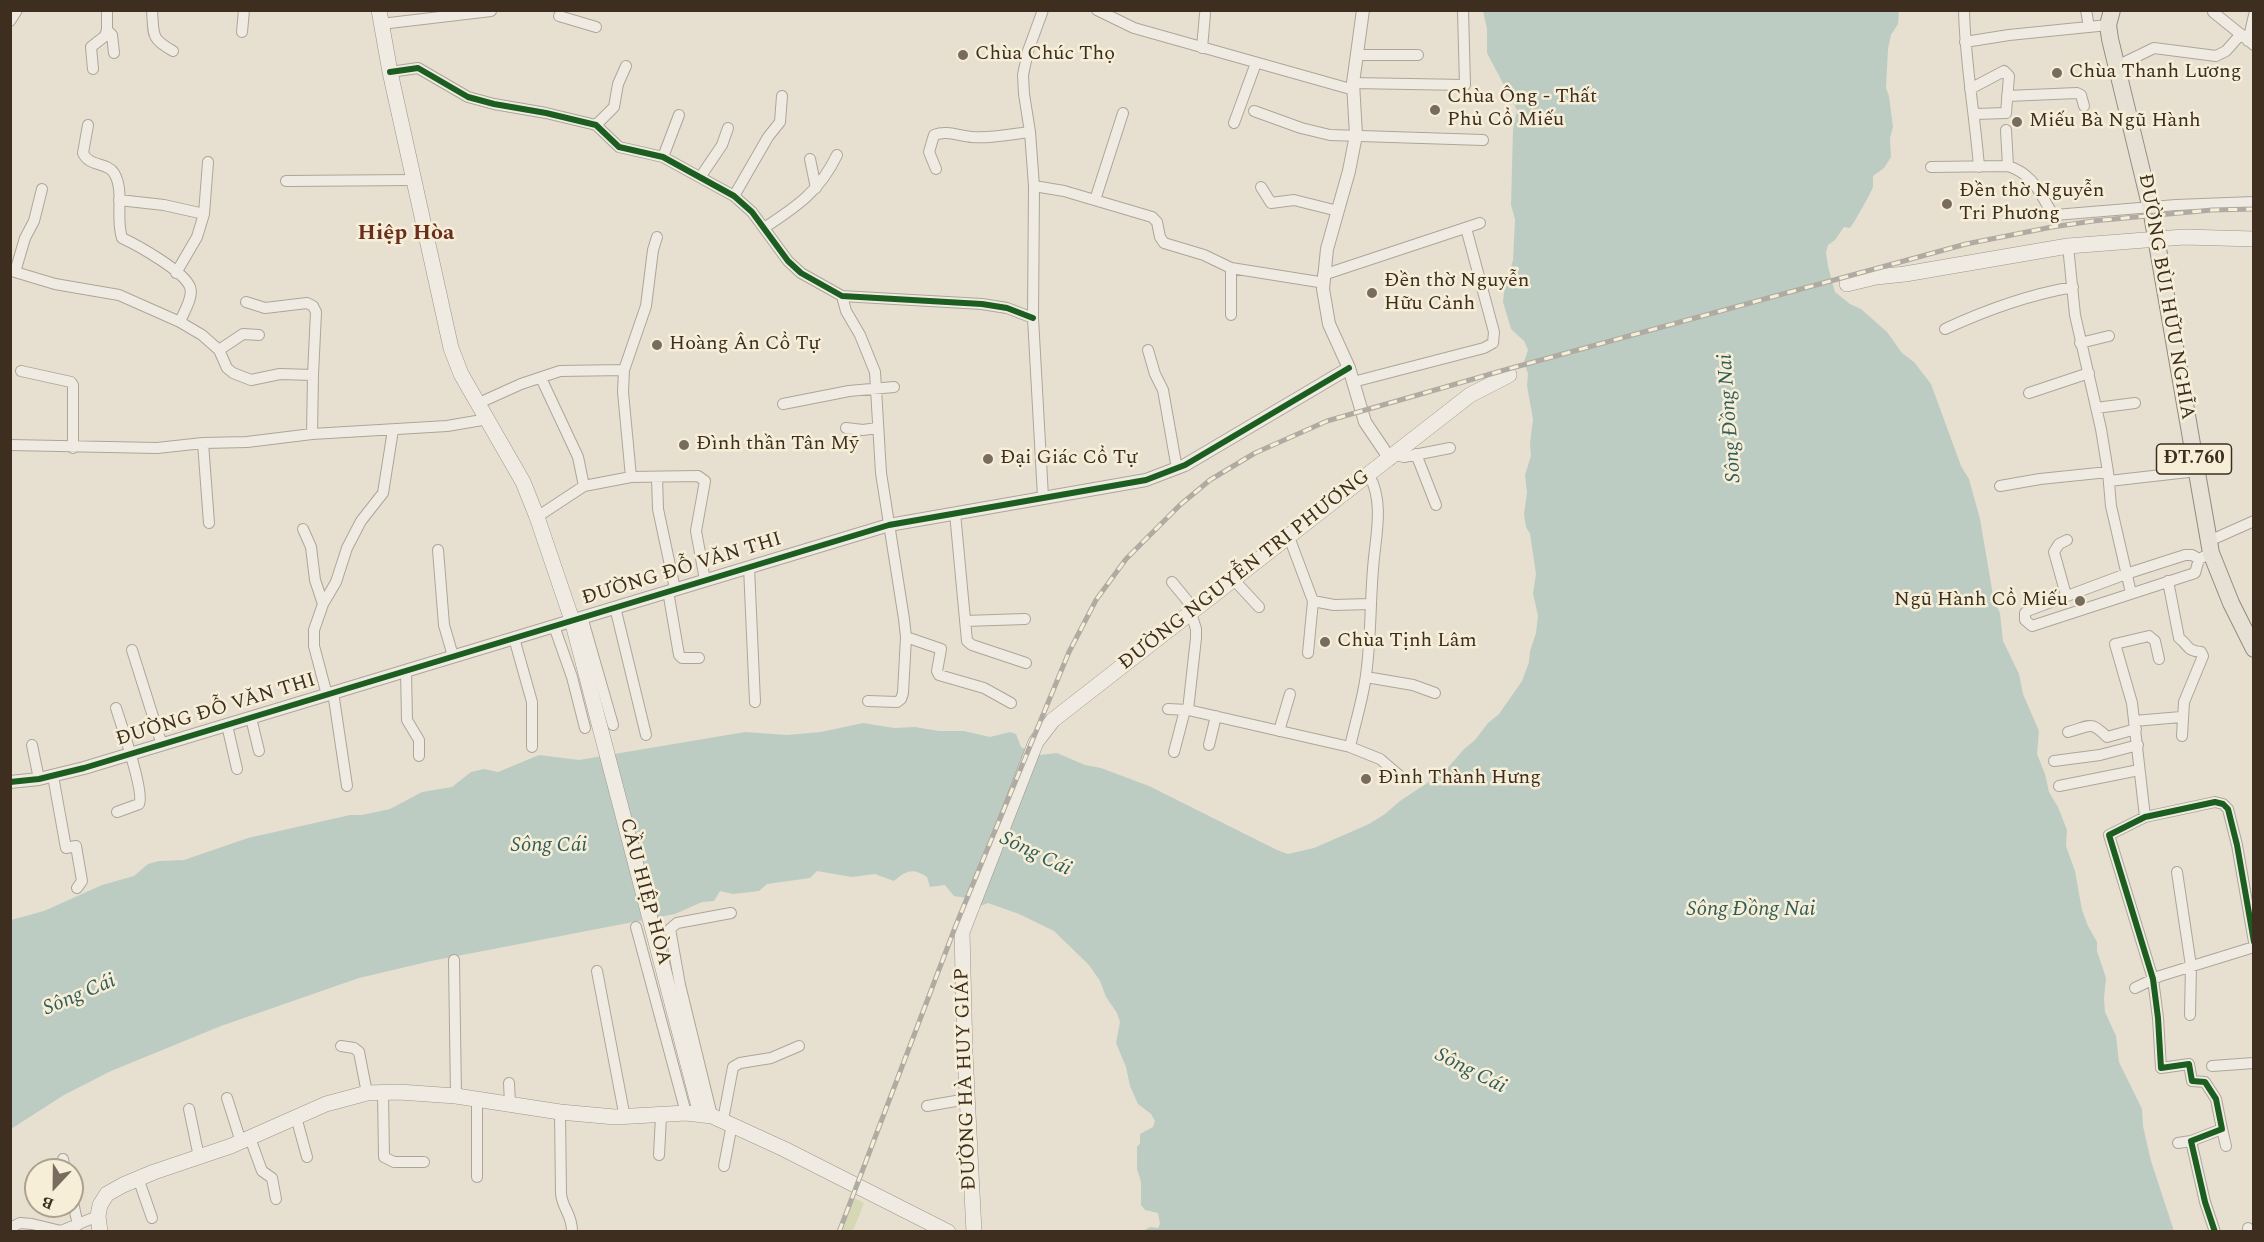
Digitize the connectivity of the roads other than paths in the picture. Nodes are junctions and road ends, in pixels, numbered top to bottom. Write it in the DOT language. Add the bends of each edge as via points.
graph roads {
  1 [pos="17,10"];
  2 [pos="107,10"];
  3 [pos="152,10"];
  4 [pos="244,10"];
  5 [pos="1044,10"];
  6 [pos="1097,10"];
  7 [pos="1363,10"];
  8 [pos="1463,10"];
  9 [pos="1965,10"];
  10 [pos="2086,10"];
  11 [pos="491,11"];
  12 [pos="2212,12"];
  13 [pos="1205,14"];
  14 [pos="2253,15"];
  15 [pos="559,16"];
  16 [pos="380,17"];
  17 [pos="2110,18"];
  18 [pos="10,21"];
  19 [pos="596,27"];
  20 [pos="2089,27"];
  21 [pos="107,30"];
  22 [pos="242,32"];
  23 [pos="2247,40"];
  24 [pos="1965,42"];
  25 [pos="1202,48"];
  26 [pos="173,51"];
  27 [pos="114,53"];
  28 [pos="1356,55"];
  29 [pos="1418,55"];
  30 [pos="1256,63"];
  31 [pos="627,66"];
  32 [pos="2115,67"];
  33 [pos="93,69"];
  34 [pos="390,72"];
  35 [pos="1353,87"];
  36 [pos="1970,89"];
  37 [pos="782,96"];
  38 [pos="2007,96"];
  39 [pos="2084,106"];
  40 [pos="1254,111"];
  41 [pos="1123,113"];
  42 [pos="1975,114"];
  43 [pos="679,115"];
  44 [pos="1234,123"];
  45 [pos="88,125"];
  46 [pos="596,125"];
  47 [pos="728,128"];
  48 [pos="2006,130"];
  49 [pos="1030,132"];
  50 [pos="1356,135"];
  51 [pos="1483,140"];
  52 [pos="837,155"];
  53 [pos="663,157"];
  54 [pos="810,159"];
  55 [pos="208,162"];
  56 [pos="2008,166"];
  57 [pos="1931,167"];
  58 [pos="1979,167"];
  59 [pos="936,169"];
  60 [pos="701,176"];
  61 [pos="414,180"];
  62 [pos="286,181"];
  63 [pos="1035,186"];
  64 [pos="1261,186"];
  65 [pos="816,188"];
  66 [pos="42,189"];
  67 [pos="734,196"];
  68 [pos="119,200"];
  69 [pos="1095,200"];
  70 [pos="2253,202"];
  71 [pos="2151,209"];
  72 [pos="1338,211"];
  73 [pos="204,214"];
  74 [pos="1480,223"];
  75 [pos="764,228"];
  76 [pos="1466,228"];
  77 [pos="657,237"];
  78 [pos="2156,239"];
  79 [pos="2253,239"];
  80 [pos="2068,246"];
  81 [pos="1231,268"];
  82 [pos="176,273"];
  83 [pos="1321,279"];
  84 [pos="1848,287"];
  85 [pos="2073,287"];
  86 [pos="842,296"];
  87 [pos="246,302"];
  88 [pos="1231,315"];
  89 [pos="1034,318"];
  90 [pos="180,322"];
  91 [pos="1945,329"];
  92 [pos="259,335"];
  93 [pos="2109,336"];
  94 [pos="2080,343"];
  95 [pos="219,350"];
  96 [pos="1148,350"];
  97 [pos="1348,368"];
  98 [pos="624,370"];
  99 [pos="21,371"];
  100 [pos="2089,374"];
  101 [pos="313,375"];
  102 [pos="541,378"];
  103 [pos="1510,378"];
  104 [pos="1353,382"];
  105 [pos="876,387"];
  106 [pos="894,387"];
  107 [pos="2029,393"];
  108 [pos="479,403"];
  109 [pos="2135,403"];
  110 [pos="783,404"];
  111 [pos="2096,408"];
  112 [pos="488,419"];
  113 [pos="846,428"];
  114 [pos="877,428"];
  115 [pos="393,430"];
  116 [pos="312,434"];
  117 [pos="203,443"];
  118 [pos="10,445"];
  119 [pos="74,448"];
  120 [pos="1450,448"];
  121 [pos="1416,454"];
  122 [pos="1392,457"];
  123 [pos="1177,469"];
  124 [pos="2197,471"];
  125 [pos="1369,475"];
  126 [pos="631,477"];
  127 [pos="657,477"];
  128 [pos="2109,477"];
  129 [pos="584,486"];
  130 [pos="2000,486"];
  131 [pos="1043,497"];
  132 [pos="1436,505"];
  133 [pos="955,513"];
  134 [pos="537,517"];
  135 [pos="2253,521"];
  136 [pos="208,523"];
  137 [pos="889,525"];
  138 [pos="303,529"];
  139 [pos="1288,537"];
  140 [pos="2067,540"];
  141 [pos="438,550"];
  142 [pos="2206,551"];
  143 [pos="749,567"];
  144 [pos="2126,574"];
  145 [pos="705,580"];
  146 [pos="1234,580"];
  147 [pos="2168,581"];
  148 [pos="1172,582"];
  149 [pos="672,590"];
  150 [pos="2131,593"];
  151 [pos="2066,595"];
  152 [pos="1313,601"];
  153 [pos="323,604"];
  154 [pos="1370,604"];
  155 [pos="615,607"];
  156 [pos="1259,607"];
  157 [pos="1193,612"];
  158 [pos="577,619"];
  159 [pos="1025,619"];
  160 [pos="965,621"];
  161 [pos="554,626"];
  162 [pos="906,637"];
  163 [pos="514,638"];
  164 [pos="2253,649"];
  165 [pos="132,650"];
  166 [pos="1308,653"];
  167 [pos="453,656"];
  168 [pos="699,658"];
  169 [pos="2159,659"];
  170 [pos="1026,663"];
  171 [pos="406,671"];
  172 [pos="1366,678"];
  173 [pos="1435,693"];
  174 [pos="330,694"];
  175 [pos="1290,694"];
  176 [pos="868,701"];
  177 [pos="754,702"];
  178 [pos="1011,703"];
  179 [pos="116,708"];
  180 [pos="1168,709"];
  181 [pos="1186,710"];
  182 [pos="1216,716"];
  183 [pos="2181,717"];
  184 [pos="250,718"];
  185 [pos="227,725"];
  186 [pos="613,725"];
  187 [pos="2135,725"];
  188 [pos="585,728"];
  189 [pos="1279,731"];
  190 [pos="2068,732"];
  191 [pos="646,735"];
  192 [pos="2182,736"];
  193 [pos="32,745"];
  194 [pos="162,745"];
  195 [pos="1209,745"];
  196 [pos="2138,745"];
  197 [pos="532,747"];
  198 [pos="1350,747"];
  199 [pos="259,751"];
  200 [pos="1174,752"];
  201 [pos="130,754"];
  202 [pos="419,756"];
  203 [pos="2054,761"];
  204 [pos="237,769"];
  205 [pos="2139,770"];
  206 [pos="53,776"];
  207 [pos="1400,776"];
  208 [pos="39,778"];
  209 [pos="10,782"];
  210 [pos="347,786"];
  211 [pos="2059,786"];
  212 [pos="117,812"];
  213 [pos="2145,817"];
  214 [pos="2177,872"];
  215 [pos="77,888"];
  216 [pos="731,913"];
  217 [pos="636,927"];
  218 [pos="962,927"];
  219 [pos="2253,942"];
  220 [pos="2253,947"];
  221 [pos="454,960"];
  222 [pos="2191,966"];
  223 [pos="597,971"];
  224 [pos="2153,979"];
  225 [pos="2135,988"];
  226 [pos="2190,1015"];
  227 [pos="341,1046"];
  228 [pos="799,1046"];
  229 [pos="2253,1063"];
  230 [pos="2212,1066"];
  231 [pos="509,1083"];
  232 [pos="383,1092"];
  233 [pos="367,1093"];
  234 [pos="456,1096"];
  235 [pos="227,1098"];
  236 [pos="477,1099"];
  237 [pos="967,1099"];
  238 [pos="510,1103"];
  239 [pos="927,1106"];
  240 [pos="189,1109"];
  241 [pos="560,1112"];
  242 [pos="662,1116"];
  243 [pos="296,1117"];
  244 [pos="711,1117"];
  245 [pos="625,1118"];
  246 [pos="2222,1129"];
  247 [pos="245,1140"];
  248 [pos="2190,1141"];
  249 [pos="2178,1143"];
  250 [pos="2226,1146"];
  251 [pos="659,1155"];
  252 [pos="307,1157"];
  253 [pos="199,1158"];
  254 [pos="424,1162"];
  255 [pos="724,1166"];
  256 [pos="477,1177"];
  257 [pos="138,1178"];
  258 [pos="276,1199"];
  259 [pos="98,1216"];
  260 [pos="76,1218"];
  261 [pos="152,1218"];
  262 [pos="78,1225"];
  263 [pos="10,1228"];
  264 [pos="61,1231"];
  265 [pos="572,1231"];
  266 [pos="100,1232"];
  267 [pos="948,1232"];
  268 [pos="974,1232"];
  269 [pos="2215,1232"];
  1 -- 18 [label="street"];
  2 -- 21 [label="street"];
  3 -- 26 [label="street" via="157,42"];
  4 -- 22 [label="street"];
  5 -- 49 [label="street" via="1023,75"];
  6 -- 25 [label="street" via="1134,28"];
  7 -- 28 [label="street"];
  8 -- 35 [label="street" via="1465,85"];
  9 -- 24 [label="street"];
  10 -- 20 [label="street"];
  11 -- 16 [label="street"];
  12 -- 23 [label="street"];
  13 -- 25 [label="street"];
  14 -- 23 [label="street"];
  15 -- 19 [label="street"];
  16 -- 34 [label="main road, CẦU HIỆP HÒA"];
  17 -- 20 [label="street"];
  17 -- 32 [label="main road, ĐƯỜNG BÙI HỮU NGHĨA / ĐT.760"];
  20 -- 24 [label="street"];
  21 -- 27 [label="street" via="112,35"];
  21 -- 33 [label="street" via="91,46"];
  23 -- 32 [label="street" via="2216,56 2154,48"];
  24 -- 36 [label="street"];
  25 -- 30 [label="street"];
  28 -- 29 [label="street"];
  28 -- 35 [label="street"];
  30 -- 35 [label="street"];
  30 -- 44 [label="street"];
  31 -- 46 [label="street" via="618,84 614,107"];
  32 -- 71 [label="main road, ĐƯỜNG BÙI HỮU NGHĨA / ĐT.760"];
  34 -- 46 [label="street" via="418,68 468,97"];
  34 -- 61 [label="main road, CẦU HIỆP HÒA"];
  35 -- 50 [label="street"];
  36 -- 38 [label="street" via="2004,71 2009,76"];
  36 -- 42 [label="street"];
  37 -- 67 [label="street" via="780,122"];
  38 -- 39 [label="street" via="2077,93 2081,94"];
  38 -- 42 [label="street" via="2003,115"];
  40 -- 50 [label="street" via="1330,135"];
  41 -- 69 [label="street"];
  42 -- 58 [label="street"];
  43 -- 53 [label="street"];
  45 -- 68 [label="street" via="83,153 90,161 112,170"];
  46 -- 53 [label="street" via="619,147"];
  47 -- 60 [label="street" via="722,145"];
  48 -- 56 [label="street"];
  49 -- 59 [label="street" via="972,137 939,133 934,135 929,152"];
  49 -- 63 [label="street"];
  50 -- 51 [label="street"];
  50 -- 72 [label="street"];
  52 -- 65 [label="street"];
  53 -- 60 [label="street"];
  54 -- 65 [label="street"];
  55 -- 73 [label="street"];
  56 -- 58 [label="street"];
  56 -- 71 [label="street" via="2030,177 2055,215"];
  57 -- 58 [label="street"];
  60 -- 67 [label="street"];
  61 -- 62 [label="street"];
  61 -- 108 [label="main road, CẦU HIỆP HÒA" via="451,348"];
  63 -- 69 [label="street"];
  63 -- 89 [label="street"];
  64 -- 72 [label="street" via="1271,203 1294,200"];
  65 -- 75 [label="street" via="801,204"];
  66 -- 90 [label="street" via="15,272 55,284 119,295"];
  67 -- 75 [label="street"];
  68 -- 73 [label="street"];
  68 -- 82 [label="street" via="122,238 154,254"];
  69 -- 81 [label="street" via="1155,219 1164,243"];
  70 -- 71 [label="street"];
  71 -- 78 [label="main road, ĐƯỜNG BÙI HỮU NGHĨA / ĐT.760"];
  72 -- 83 [label="street"];
  73 -- 82 [label="street" via="197,237"];
  74 -- 76 [label="street"];
  75 -- 86 [label="street" via="801,273"];
  76 -- 83 [label="street"];
  76 -- 104 [label="street" via="1494,333 1493,343"];
  77 -- 98 [label="street" via="646,306"];
  78 -- 79 [label="main road"];
  78 -- 80 [label="main road"];
  78 -- 124 [label="main road, ĐƯỜNG BÙI HỮU NGHĨA / ĐT.760"];
  80 -- 84 [label="main road"];
  80 -- 85 [label="street"];
  81 -- 83 [label="street"];
  81 -- 88 [label="street"];
  82 -- 90 [label="street" via="190,286"];
  83 -- 97 [label="street" via="1329,324"];
  85 -- 91 [label="street" via="2021,299"];
  85 -- 94 [label="street"];
  86 -- 89 [label="street" via="982,304"];
  86 -- 105 [label="street" via="875,372"];
  87 -- 101 [label="street" via="265,308 307,303 313,306"];
  89 -- 131 [label="street"];
  90 -- 95 [label="street"];
  92 -- 95 [label="street" via="243,334"];
  93 -- 94 [label="street"];
  94 -- 100 [label="street"];
  95 -- 101 [label="street" via="227,368 251,380 273,374"];
  96 -- 123 [label="street" via="1163,390"];
  97 -- 104 [label="street"];
  97 -- 123 [label="street, ĐƯỜNG ĐỖ VĂN THI"];
  98 -- 102 [label="street" via="572,369"];
  98 -- 126 [label="street"];
  99 -- 119 [label="street" via="71,381"];
  100 -- 107 [label="street"];
  100 -- 111 [label="street"];
  101 -- 116 [label="street"];
  102 -- 108 [label="street"];
  102 -- 129 [label="street" via="578,457"];
  103 -- 122 [label="main road, ĐƯỜNG NGUYỄN TRI PHƯƠNG" via="1486,386"];
  104 -- 122 [label="street" via="1365,422"];
  105 -- 106 [label="street"];
  105 -- 110 [label="street"];
  105 -- 114 [label="street"];
  108 -- 112 [label="main road, CẦU HIỆP HÒA"];
  109 -- 111 [label="street"];
  111 -- 128 [label="street"];
  112 -- 115 [label="street"];
  112 -- 134 [label="main road, CẦU HIỆP HÒA" via="523,482"];
  113 -- 114 [label="street"];
  114 -- 137 [label="street"];
  115 -- 116 [label="street"];
  115 -- 153 [label="street" via="383,493 347,548 336,582"];
  116 -- 117 [label="street"];
  117 -- 119 [label="street" via="156,448"];
  117 -- 136 [label="street"];
  118 -- 119 [label="street"];
  120 -- 121 [label="street"];
  121 -- 122 [label="street"];
  121 -- 132 [label="street"];
  122 -- 125 [label="main road, ĐƯỜNG NGUYỄN TRI PHƯƠNG"];
  123 -- 131 [label="street, ĐƯỜNG ĐỖ VĂN THI" via="1146,480"];
  124 -- 128 [label="street"];
  124 -- 142 [label="main road, ĐƯỜNG BÙI HỮU NGHĨA / ĐT.760"];
  125 -- 139 [label="main road, ĐƯỜNG NGUYỄN TRI PHƯƠNG"];
  125 -- 154 [label="street" via="1376,487 1378,506"];
  126 -- 127 [label="street"];
  126 -- 129 [label="street"];
  127 -- 145 [label="street" via="698,476 705,481 696,531"];
  127 -- 149 [label="street" via="658,509"];
  128 -- 130 [label="street" via="2040,479"];
  128 -- 144 [label="street" via="2111,506"];
  129 -- 134 [label="street"];
  131 -- 133 [label="street, ĐƯỜNG ĐỖ VĂN THI"];
  133 -- 137 [label="street, ĐƯỜNG ĐỖ VĂN THI"];
  133 -- 160 [label="street"];
  134 -- 158 [label="main road, CẦU HIỆP HÒA"];
  135 -- 142 [label="street"];
  137 -- 143 [label="street, ĐƯỜNG ĐỖ VĂN THI"];
  137 -- 162 [label="street"];
  138 -- 153 [label="street" via="311,547"];
  139 -- 146 [label="main road, ĐƯỜNG NGUYỄN TRI PHƯƠNG"];
  139 -- 152 [label="street"];
  140 -- 151 [label="street" via="2054,552"];
  141 -- 167 [label="street" via="444,626"];
  142 -- 144 [label="street"];
  142 -- 147 [label="street" via="2195,573"];
  142 -- 164 [label="main road, ĐƯỜNG BÙI HỮU NGHĨA / ĐT.760"];
  143 -- 145 [label="street, ĐƯỜNG ĐỖ VĂN THI"];
  143 -- 177 [label="street"];
  144 -- 150 [label="street"];
  144 -- 151 [label="street"];
  145 -- 149 [label="street, ĐƯỜNG ĐỖ VĂN THI"];
  146 -- 156 [label="street"];
  146 -- 157 [label="main road, ĐƯỜNG NGUYỄN TRI PHƯƠNG"];
  147 -- 150 [label="street"];
  147 -- 183 [label="street" via="2179,639 2187,649 2203,656"];
  148 -- 157 [label="street"];
  149 -- 155 [label="street, ĐƯỜNG ĐỖ VĂN THI"];
  149 -- 168 [label="street" via="678,655"];
  150 -- 151 [label="street" via="2032,626 2025,620 2027,611"];
  152 -- 154 [label="street"];
  152 -- 166 [label="street"];
  153 -- 174 [label="street" via="313,639"];
  154 -- 172 [label="street"];
  155 -- 158 [label="street, ĐƯỜNG ĐỖ VĂN THI"];
  155 -- 191 [label="street"];
  157 -- 181 [label="street" via="1196,638"];
  157 -- 218 [label="main road, ĐƯỜNG NGUYỄN TRI PHƯƠNG" via="1053,720 1036,742"];
  158 -- 161 [label="street, ĐƯỜNG ĐỖ VĂN THI"];
  158 -- 186 [label="street"];
  158 -- 244 [label="main road, CẦU HIỆP HÒA" via="586,670 695,1088"];
  159 -- 160 [label="street"];
  160 -- 170 [label="street" via="969,643"];
  161 -- 163 [label="street, ĐƯỜNG ĐỖ VĂN THI"];
  161 -- 188 [label="street"];
  162 -- 176 [label="street" via="901,699"];
  162 -- 178 [label="street" via="940,650 939,675 984,688"];
  163 -- 167 [label="street, ĐƯỜNG ĐỖ VĂN THI"];
  163 -- 197 [label="street" via="532,702"];
  165 -- 194 [label="street"];
  167 -- 171 [label="street, ĐƯỜNG ĐỖ VĂN THI"];
  169 -- 187 [label="street" via="2155,641 2149,636 2115,645"];
  171 -- 174 [label="street, ĐƯỜNG ĐỖ VĂN THI"];
  171 -- 202 [label="street" via="407,720 419,740"];
  172 -- 173 [label="street" via="1413,685"];
  172 -- 198 [label="street"];
  174 -- 184 [label="street, ĐƯỜNG ĐỖ VĂN THI"];
  174 -- 210 [label="street"];
  175 -- 189 [label="street"];
  179 -- 201 [label="street"];
  180 -- 181 [label="street"];
  181 -- 182 [label="street"];
  181 -- 200 [label="street"];
  182 -- 189 [label="street"];
  182 -- 195 [label="street"];
  183 -- 187 [label="street"];
  183 -- 192 [label="street"];
  184 -- 185 [label="street, ĐƯỜNG ĐỖ VĂN THI"];
  184 -- 199 [label="street"];
  185 -- 194 [label="street, ĐƯỜNG ĐỖ VĂN THI"];
  185 -- 204 [label="street"];
  187 -- 190 [label="street" via="2107,737 2094,726"];
  187 -- 196 [label="street"];
  189 -- 198 [label="street"];
  193 -- 208 [label="street"];
  194 -- 201 [label="street, ĐƯỜNG ĐỖ VĂN THI"];
  196 -- 203 [label="street"];
  196 -- 205 [label="street"];
  198 -- 207 [label="street" via="1380,759"];
  201 -- 206 [label="street, ĐƯỜNG ĐỖ VĂN THI"];
  201 -- 212 [label="street" via="141,802"];
  205 -- 211 [label="street"];
  205 -- 213 [label="street"];
  206 -- 208 [label="street, ĐƯỜNG ĐỖ VĂN THI"];
  206 -- 215 [label="street" via="66,848 76,846 80,862 83,878"];
  208 -- 209 [label="street, ĐƯỜNG ĐỖ VĂN THI"];
  213 -- 219 [label="street" via="2216,802 2228,809"];
  213 -- 224 [label="street" via="2109,837"];
  214 -- 222 [label="street"];
  216 -- 244 [label="street" via="675,923 670,929"];
  217 -- 244 [label="street"];
  218 -- 237 [label="main road, ĐƯỜNG HÀ HUY GIÁP"];
  220 -- 222 [label="street"];
  221 -- 234 [label="street"];
  222 -- 224 [label="street"];
  222 -- 226 [label="street"];
  223 -- 245 [label="street"];
  224 -- 225 [label="street"];
  224 -- 246 [label="street" via="2161,1068 2189,1064 2192,1081 2205,1082 2215,1097"];
  227 -- 233 [label="street" via="359,1052"];
  228 -- 244 [label="street" via="733,1067"];
  229 -- 230 [label="street"];
  231 -- 238 [label="street"];
  232 -- 233 [label="main road"];
  232 -- 234 [label="main road"];
  232 -- 254 [label="street" via="384,1157 394,1162"];
  233 -- 243 [label="main road"];
  234 -- 236 [label="main road"];
  235 -- 247 [label="street"];
  236 -- 238 [label="main road"];
  236 -- 256 [label="street"];
  237 -- 239 [label="street"];
  237 -- 268 [label="main road, ĐƯỜNG HÀ HUY GIÁP"];
  238 -- 241 [label="main road"];
  240 -- 253 [label="street"];
  241 -- 245 [label="main road"];
  241 -- 265 [label="street" via="562,1204 572,1220"];
  242 -- 244 [label="main road"];
  242 -- 245 [label="main road"];
  242 -- 251 [label="street"];
  243 -- 247 [label="main road"];
  243 -- 252 [label="street"];
  244 -- 255 [label="street"];
  244 -- 267 [label="main road"];
  246 -- 248 [label="street"];
  246 -- 250 [label="street"];
  247 -- 253 [label="main road"];
  247 -- 258 [label="street" via="262,1171 272,1178"];
  248 -- 249 [label="street"];
  248 -- 269 [label="street"];
  253 -- 257 [label="main road"];
  257 -- 259 [label="main road" via="107,1194"];
  257 -- 261 [label="street"];
  259 -- 262 [label="street"];
  259 -- 266 [label="main road"];
  260 -- 262 [label="street"];
  262 -- 264 [label="street"];
  263 -- 264 [label="street" via="20,1223"];
}
